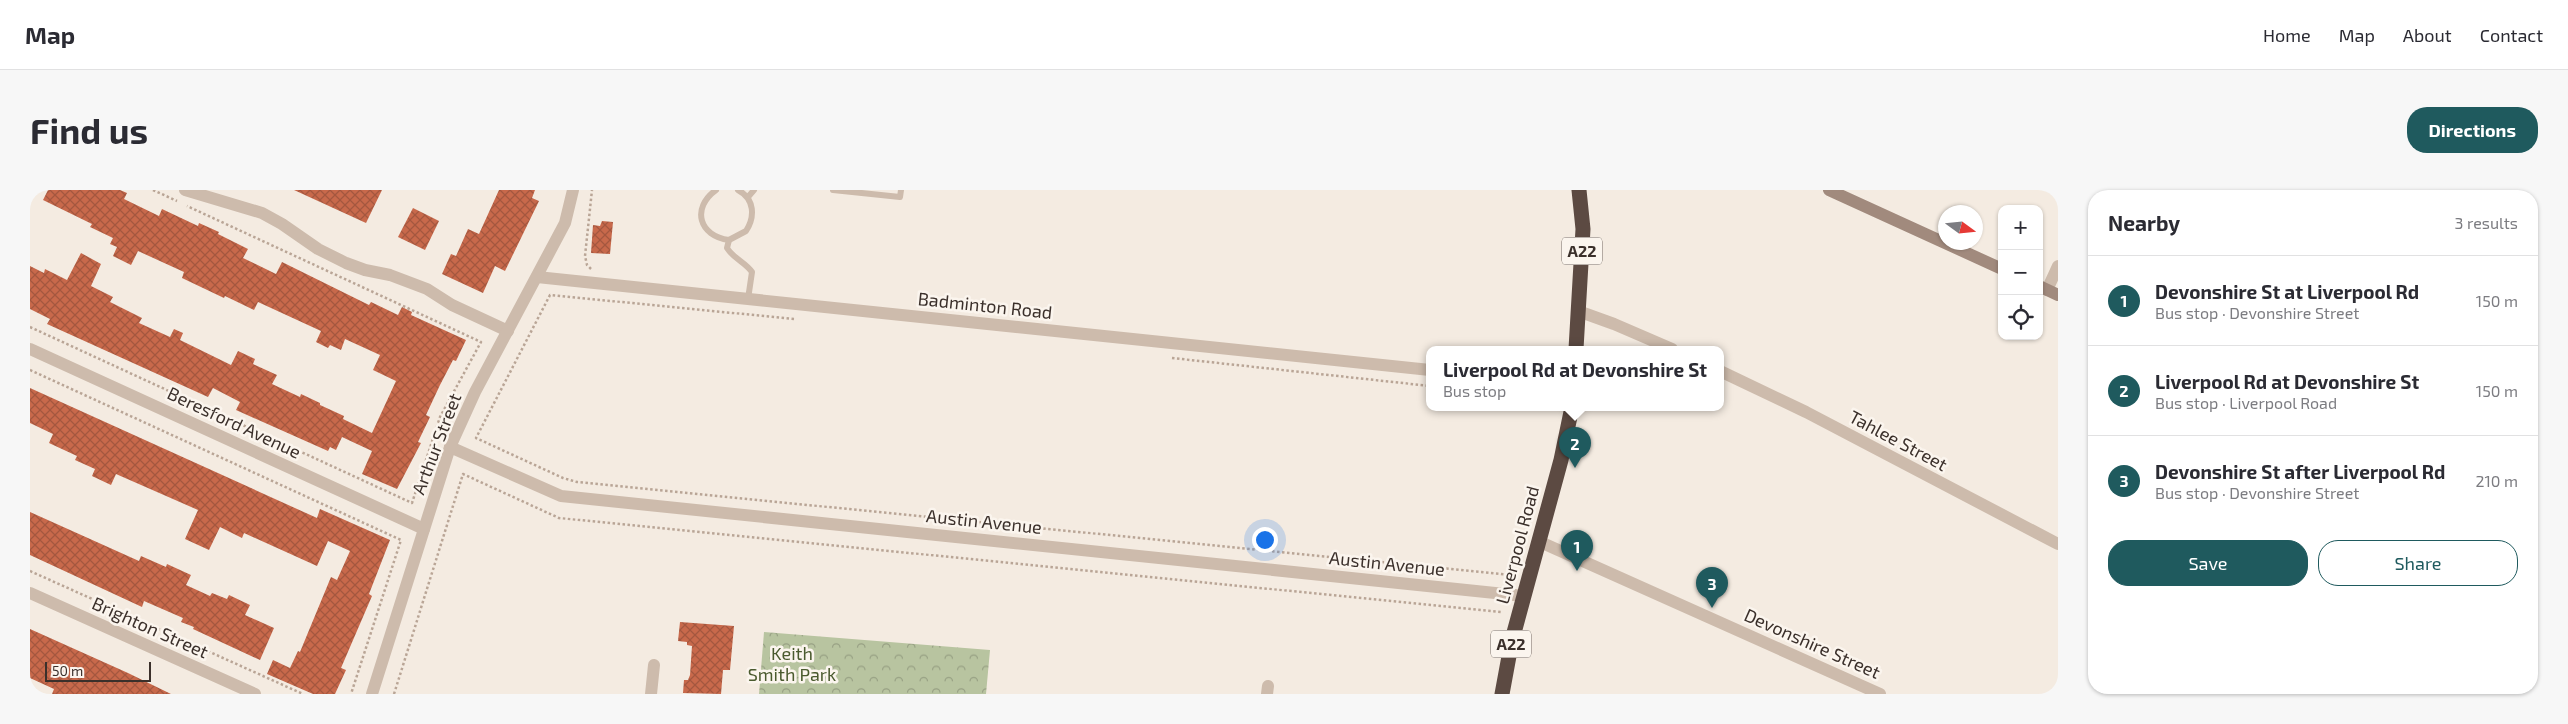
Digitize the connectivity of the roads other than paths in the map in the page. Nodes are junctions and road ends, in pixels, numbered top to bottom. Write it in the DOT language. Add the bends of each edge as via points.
graph roads {
  1 [pos="185,190"];
  2 [pos="573,190"];
  3 [pos="716,190"];
  4 [pos="738,190"];
  5 [pos="754,190"];
  6 [pos="833,190"];
  7 [pos="901,190"];
  8 [pos="1579,190"];
  9 [pos="1829,190"];
  10 [pos="748,198"];
  11 [pos="729,240"];
  12 [pos="2058,266"];
  13 [pos="1998,267"];
  14 [pos="537,277"];
  15 [pos="2048,290"];
  16 [pos="748,298"];
  17 [pos="1578,311"];
  18 [pos="508,332"];
  19 [pos="1576,346"];
  20 [pos="1665,346"];
  21 [pos="30,349"];
  22 [pos="1426,370"];
  23 [pos="1724,373"];
  24 [pos="1571,411"];
  25 [pos="450,447"];
  26 [pos="424,530"];
  27 [pos="1538,541"];
  28 [pos="2058,544"];
  29 [pos="30,593"];
  30 [pos="1524,596"];
  31 [pos="654,665"];
  32 [pos="255,694"];
  33 [pos="372,694"];
  34 [pos="651,694"];
  35 [pos="1502,694"];
  36 [pos="1880,694"];
  1 -- 18 [label="street" via="262,213 346,263 428,289 452,305"];
  2 -- 14 [label="street, Arthur Street" via="565,223"];
  3 -- 11 [label="lane" via="702,206 702,222 712,235"];
  4 -- 10 [label="lane"];
  5 -- 10 [label="lane"];
  6 -- 7 [label="lane" via="900,197"];
  8 -- 17 [label="highway, A22" via="1583,229"];
  9 -- 13 [label="street"];
  10 -- 11 [label="lane" via="753,214 751,224 738,237"];
  11 -- 16 [label="lane" via="727,248 733,258 752,272"];
  12 -- 15 [label="street"];
  14 -- 16 [label="street, Badminton Road"];
  14 -- 18 [label="street, Arthur Street"];
  16 -- 22 [label="street, Badminton Road"];
  17 -- 19 [label="highway, A22"];
  17 -- 20 [label="street"];
  18 -- 25 [label="street, Arthur Street"];
  21 -- 26 [label="street, Beresford Avenue"];
  23 -- 28 [label="street, Tahlee Street" via="1806,412"];
  24 -- 27 [label="highway, Liverpool Road / A22"];
  25 -- 26 [label="street, Arthur Street"];
  25 -- 30 [label="street, Austin Avenue" via="561,496"];
  26 -- 33 [label="street, Arthur Street"];
  27 -- 30 [label="highway, Liverpool Road / A22"];
  27 -- 36 [label="street, Devonshire Street"];
  29 -- 32 [label="street, Brighton Street"];
  30 -- 35 [label="highway, Liverpool Road / A22"];
  31 -- 34 [label="street"];
}
